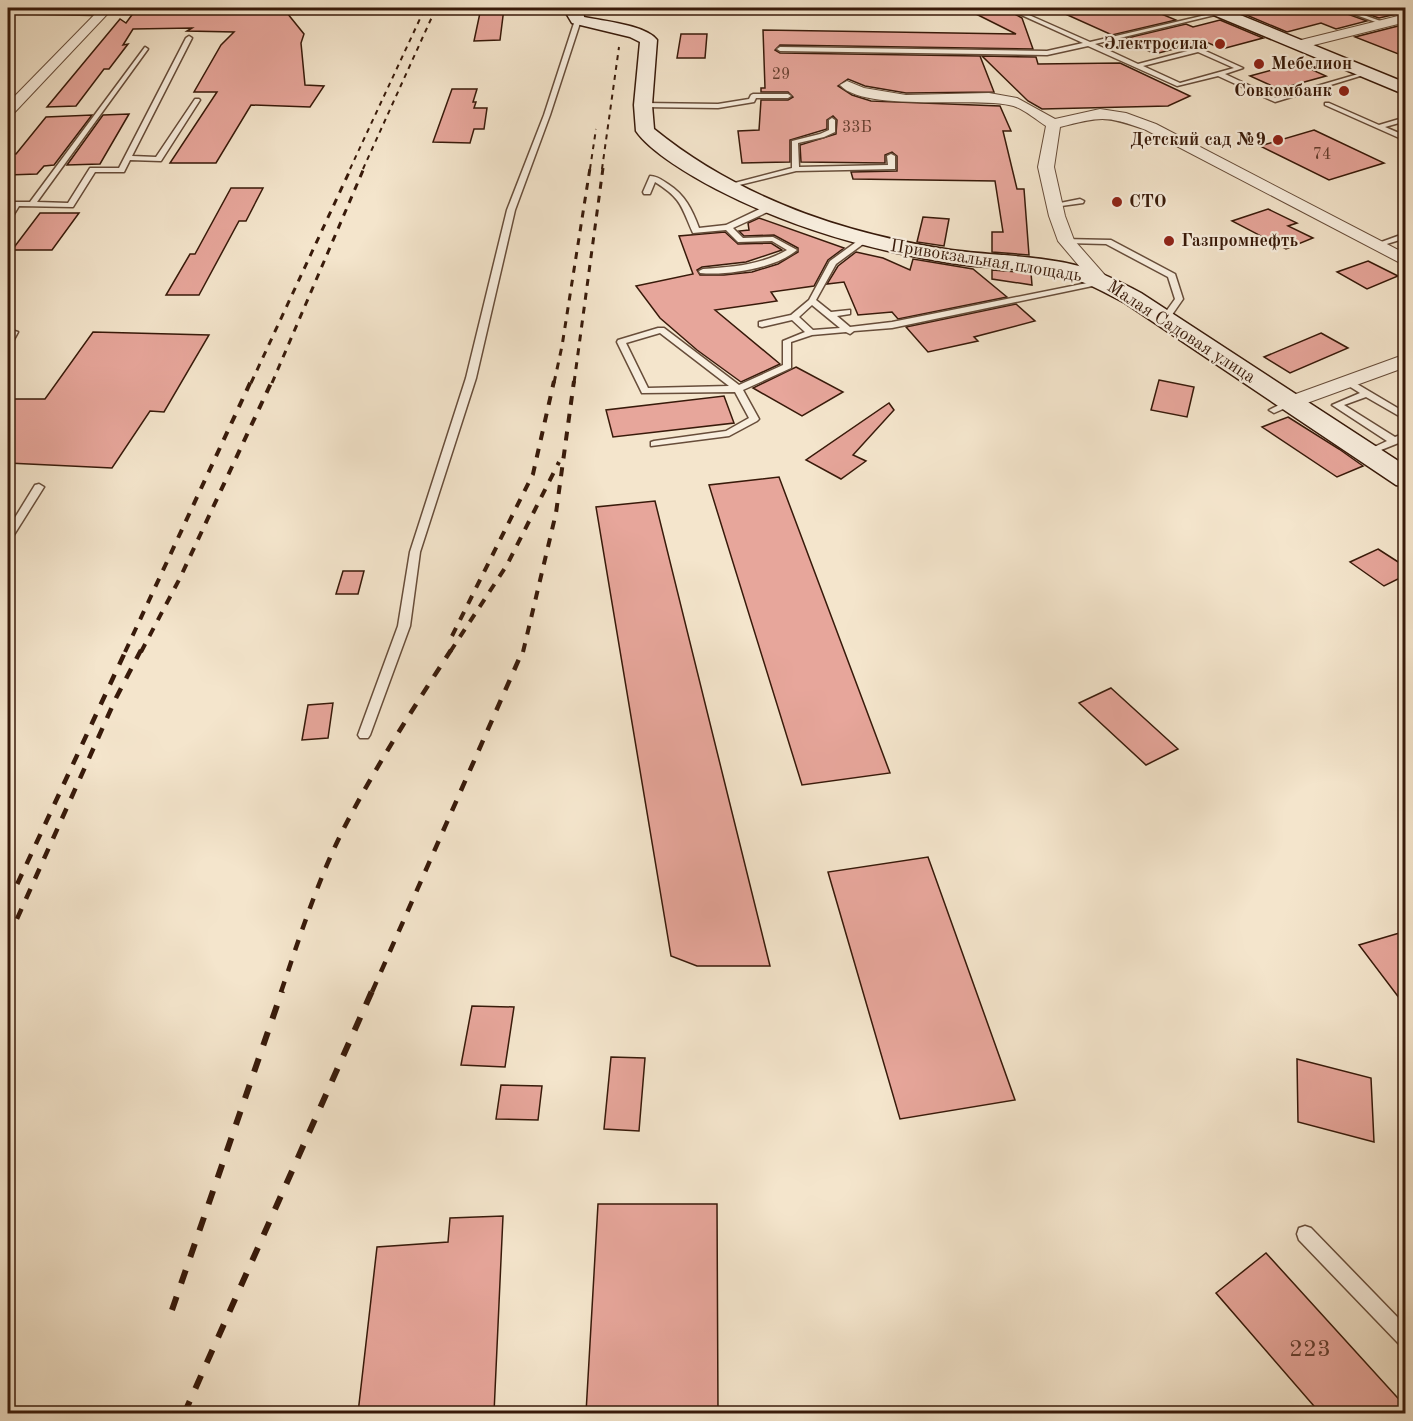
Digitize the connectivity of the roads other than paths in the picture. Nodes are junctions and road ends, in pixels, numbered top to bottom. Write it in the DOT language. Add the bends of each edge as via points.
graph roads {
  1 [pos="1009,8"];
  2 [pos="1340,8"];
  3 [pos="104,10"];
  4 [pos="1215,10"];
  5 [pos="12,12"];
  6 [pos="577,14"];
  7 [pos="1406,18"];
  8 [pos="1383,24"];
  9 [pos="189,38"];
  10 [pos="1089,44"];
  11 [pos="1298,45"];
  12 [pos="145,49"];
  13 [pos="780,49"];
  14 [pos="1137,66"];
  15 [pos="1366,73"];
  16 [pos="1219,74"];
  17 [pos="847,85"];
  18 [pos="1406,90"];
  19 [pos="788,96"];
  20 [pos="197,100"];
  21 [pos="1327,104"];
  22 [pos="643,105"];
  23 [pos="8,111"];
  24 [pos="1406,119"];
  25 [pos="832,120"];
  26 [pos="1053,124"];
  27 [pos="1379,127"];
  28 [pos="1406,139"];
  29 [pos="891,156"];
  30 [pos="127,158"];
  31 [pos="796,170"];
  32 [pos="727,186"];
  33 [pos="647,192"];
  34 [pos="1080,201"];
  35 [pos="8,204"];
  36 [pos="17,204"];
  37 [pos="32,204"];
  38 [pos="1054,205"];
  39 [pos="771,207"];
  40 [pos="8,217"];
  41 [pos="728,227"];
  42 [pos="1406,234"];
  43 [pos="866,239"];
  44 [pos="1066,241"];
  45 [pos="1377,245"];
  46 [pos="1406,261"];
  47 [pos="703,271"];
  48 [pos="1102,282"];
  49 [pos="812,301"];
  50 [pos="847,312"];
  51 [pos="829,315"];
  52 [pos="794,317"];
  53 [pos="1164,320"];
  54 [pos="762,324"];
  55 [pos="850,331"];
  56 [pos="8,332"];
  57 [pos="811,333"];
  58 [pos="8,343"];
  59 [pos="1406,360"];
  60 [pos="1347,381"];
  61 [pos="738,389"];
  62 [pos="1367,393"];
  63 [pos="1282,407"];
  64 [pos="1406,417"];
  65 [pos="1406,436"];
  66 [pos="1394,441"];
  67 [pos="654,444"];
  68 [pos="1374,458"];
  69 [pos="1406,479"];
  70 [pos="39,487"];
  71 [pos="8,536"];
  72 [pos="364,735"];
  73 [pos="1305,1234"];
  74 [pos="1406,1339"];
  1 -- 10 [label="lane"];
  2 -- 8 [label="lane"];
  3 -- 5 [label="lane"];
  3 -- 23 [label="street"];
  4 -- 10 [label="lane"];
  4 -- 11 [label="street"];
  6 -- 22 [label="street, Привокзальная площадь" via="649,40"];
  6 -- 72 [label="lane" via="547,115 510,210 471,378 415,552 404,626"];
  7 -- 8 [label="street"];
  8 -- 11 [label="street"];
  9 -- 30 [label="lane"];
  10 -- 13 [label="lane" via="1047,53"];
  10 -- 14 [label="lane"];
  11 -- 15 [label="street"];
  12 -- 37 [label="lane"];
  14 -- 16 [label="lane" via="1179,85"];
  14 -- 16 [label="lane" via="1199,50 1240,68"];
  15 -- 16 [label="lane" via="1275,99"];
  15 -- 18 [label="street"];
  17 -- 26 [label="street" via="857,93 905,99 990,97 1017,102"];
  19 -- 22 [label="lane" via="753,96 752,100 717,106"];
  20 -- 30 [label="lane" via="158,159"];
  21 -- 27 [label="lane"];
  22 -- 32 [label="street, Привокзальная площадь" via="645,131 666,151"];
  24 -- 27 [label="lane"];
  25 -- 31 [label="lane" via="833,131 794,142"];
  26 -- 38 [label="street, Малая Садовая улица" via="1046,167"];
  26 -- 45 [label="street" via="1100,113 1151,127"];
  27 -- 28 [label="lane"];
  29 -- 31 [label="lane" via="892,167"];
  30 -- 37 [label="lane" via="121,170 93,170 70,206"];
  31 -- 32 [label="lane"];
  32 -- 39 [label="street, Привокзальная площадь"];
  33 -- 41 [label="lane" via="653,178 678,192 696,231"];
  34 -- 38 [label="lane"];
  35 -- 36 [label="lane"];
  36 -- 37 [label="lane"];
  36 -- 40 [label="lane"];
  38 -- 44 [label="street, Малая Садовая улица"];
  39 -- 41 [label="lane"];
  39 -- 43 [label="street, Привокзальная площадь"];
  41 -- 47 [label="lane" via="741,240 773,240 793,250 775,262"];
  42 -- 45 [label="lane"];
  43 -- 48 [label="street, Привокзальная площадь" via="942,255 1068,270"];
  43 -- 49 [label="lane" via="833,263"];
  44 -- 48 [label="street, Малая Садовая улица"];
  44 -- 53 [label="lane" via="1108,242 1172,276 1179,299"];
  45 -- 46 [label="street"];
  48 -- 53 [label="street, Малая Садовая улица"];
  48 -- 55 [label="lane"];
  49 -- 51 [label="lane"];
  49 -- 52 [label="lane"];
  50 -- 51 [label="lane"];
  51 -- 55 [label="lane"];
  52 -- 54 [label="lane"];
  52 -- 57 [label="lane"];
  53 -- 63 [label="street, Малая Садовая улица"];
  55 -- 57 [label="lane"];
  56 -- 58 [label="lane" via="14,332"];
  57 -- 61 [label="lane" via="787,341 788,366"];
  59 -- 60 [label="street"];
  60 -- 62 [label="lane"];
  60 -- 63 [label="street"];
  61 -- 61 [label="lane" via="661,330 621,342 645,391"];
  61 -- 67 [label="lane" via="754,419 729,433"];
  62 -- 64 [label="lane"];
  62 -- 66 [label="lane" via="1337,405"];
  63 -- 68 [label="street, Малая Садовая улица"];
  65 -- 66 [label="lane"];
  66 -- 68 [label="lane" via="1377,448"];
  68 -- 69 [label="street, Малая Садовая улица"];
  70 -- 71 [label="lane"];
  73 -- 74 [label="lane"];
}
